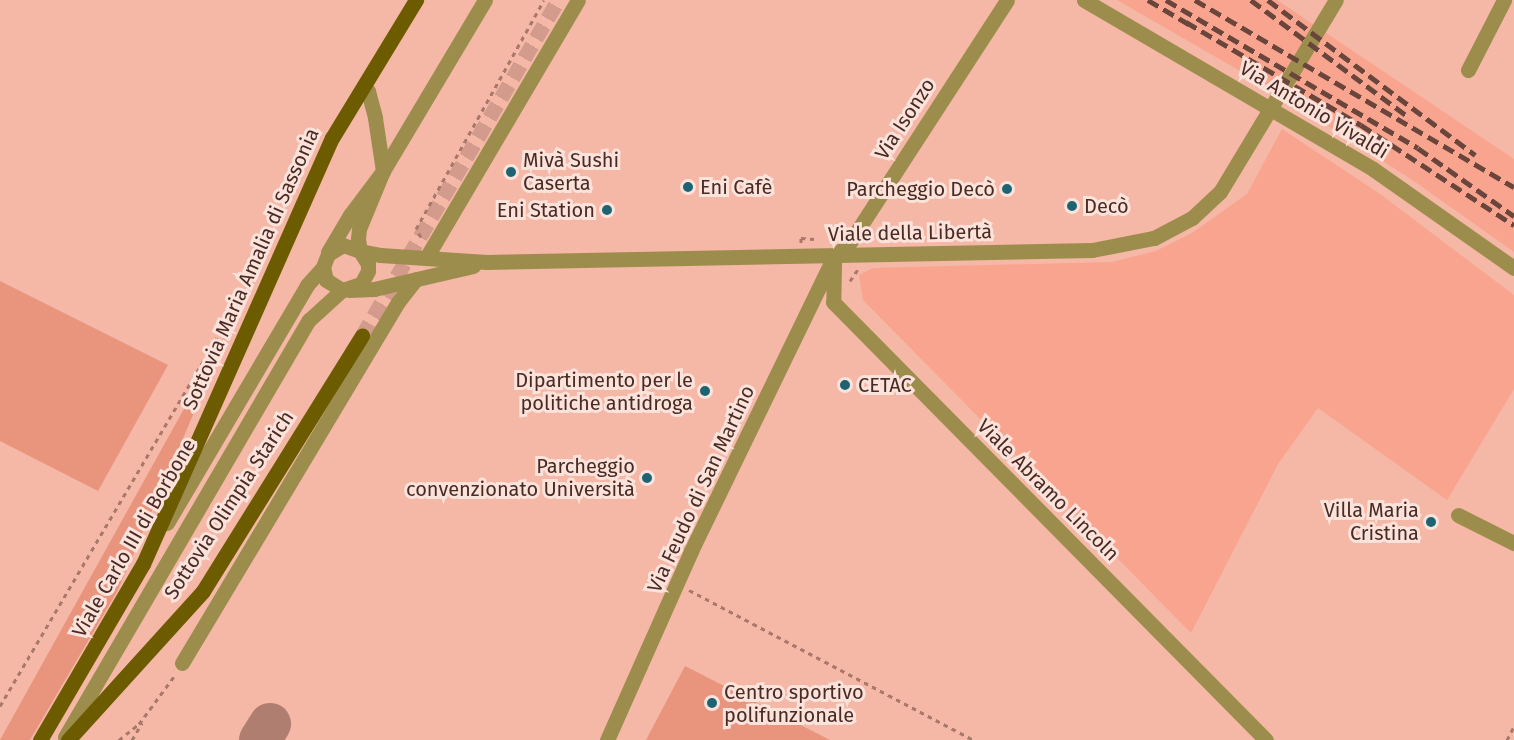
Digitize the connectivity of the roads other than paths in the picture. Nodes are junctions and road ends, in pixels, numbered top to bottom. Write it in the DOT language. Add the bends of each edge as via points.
graph roads {
  1 [pos="416,0"];
  2 [pos="485,0"];
  3 [pos="578,0"];
  4 [pos="1006,0"];
  5 [pos="1084,0"];
  6 [pos="1336,0"];
  7 [pos="1504,0"];
  8 [pos="1468,70"];
  9 [pos="363,88"];
  10 [pos="383,171"];
  11 [pos="360,251"];
  12 [pos="428,255"];
  13 [pos="834,257"];
  14 [pos="325,261"];
  15 [pos="487,262"];
  16 [pos="1514,268"];
  17 [pos="416,279"];
  18 [pos="344,290"];
  19 [pos="362,336"];
  20 [pos="1458,514"];
  21 [pos="1514,543"];
  22 [pos="143,564"];
  23 [pos="182,663"];
  24 [pos="40,740"];
  25 [pos="66,740"];
  26 [pos="607,740"];
  27 [pos="1266,740"];
  1 -- 9 [label="main road, Sottovia Maria Amalia di Sassonia"];
  2 -- 10 [label="street, Viale Carlo III di Borbone"];
  3 -- 12 [label="street"];
  4 -- 13 [label="street, Via Isonzo" via="850,242"];
  5 -- 16 [label="street, Via Antonio Vivaldi" via="1373,169"];
  6 -- 13 [label="street, Viale della Libertà" via="1235,173 1191,218 1154,238 1092,250"];
  7 -- 8 [label="street"];
  9 -- 10 [label="street" via="368,91 375,118"];
  9 -- 22 [label="main road, Sottovia Maria Amalia di Sassonia" via="327,149"];
  10 -- 11 [label="street, Viale Carlo III di Borbone" via="359,229"];
  10 -- 14 [label="street, Viale Carlo III di Borbone" via="350,215"];
  11 -- 12 [label="street, Viale della Libertà"];
  11 -- 14 [label="street" via="343,245"];
  11 -- 18 [label="street, Viale Carlo III di Borbone" via="368,271 361,284"];
  12 -- 15 [label="street, Viale della Libertà"];
  13 -- 15 [label="street, Viale della Libertà"];
  13 -- 26 [label="street, Via Feudo di San Martino" via="677,584"];
  13 -- 27 [label="street, Viale Abramo Lincoln" via="832,302"];
  14 -- 18 [label="street" via="326,280"];
  14 -- 22 [label="street, Viale Carlo III di Borbone" via="307,285"];
  15 -- 17 [label="street"];
  17 -- 18 [label="street"];
  17 -- 23 [label="street" via="392,312"];
  18 -- 25 [label="street, Viale Carlo III di Borbone" via="309,320"];
  19 -- 25 [label="main road, Sottovia Olimpia Starich" via="203,591"];
  20 -- 21 [label="street"];
  22 -- 24 [label="main road, Viale Carlo III di Borbone"];
}
